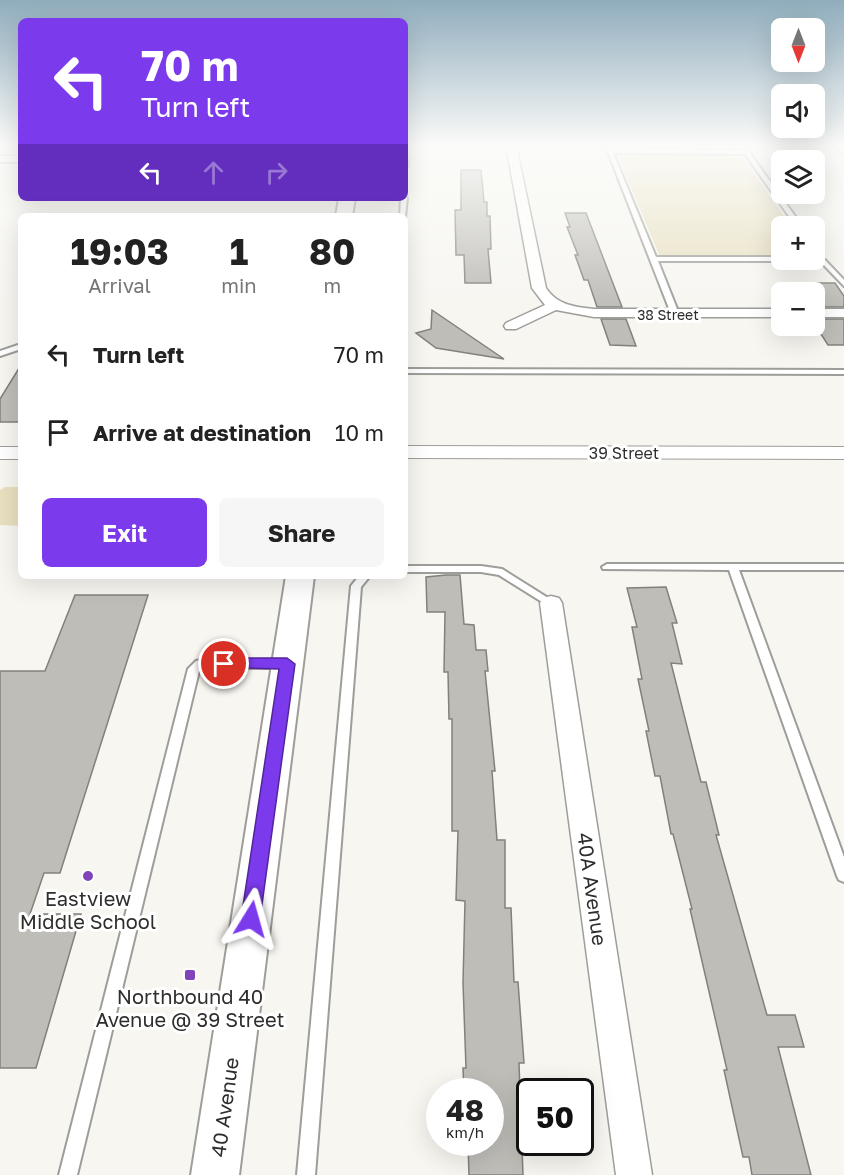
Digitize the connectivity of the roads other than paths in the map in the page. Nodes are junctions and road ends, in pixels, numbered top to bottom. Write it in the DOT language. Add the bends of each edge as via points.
graph roads {
  1 [pos="523,200"];
  2 [pos="628,200"];
  3 [pos="780,200"];
  4 [pos="792,216"];
  5 [pos="655,259"];
  6 [pos="771,259"];
  7 [pos="825,266"];
  8 [pos="844,284"];
  9 [pos="556,305"];
  10 [pos="675,314"];
  11 [pos="771,314"];
  12 [pos="825,314"];
  13 [pos="844,314"];
  14 [pos="511,326"];
  15 [pos="18,347"];
  16 [pos="0,354"];
  17 [pos="408,371"];
  18 [pos="844,372"];
  19 [pos="0,453"];
  20 [pos="18,453"];
  21 [pos="408,453"];
  22 [pos="844,453"];
  23 [pos="607,567"];
  24 [pos="733,567"];
  25 [pos="844,567"];
  26 [pos="408,569"];
  27 [pos="300,579"];
  28 [pos="362,579"];
  29 [pos="551,603"];
  30 [pos="287,664"];
  31 [pos="844,876"];
  32 [pos="68,1175"];
  33 [pos="215,1175"];
  34 [pos="306,1175"];
  35 [pos="634,1175"];
  1 -- 9 [label="street" via="539,288"];
  2 -- 5 [label="lane"];
  3 -- 4 [label="lane"];
  5 -- 6 [label="lane"];
  5 -- 10 [label="lane"];
  7 -- 8 [label="lane"];
  9 -- 10 [label="street, 38 Street" via="583,313"];
  9 -- 14 [label="street"];
  10 -- 11 [label="street, 38 Street"];
  12 -- 13 [label="street"];
  15 -- 16 [label="lane"];
  17 -- 18 [label="lane"];
  19 -- 20 [label="street"];
  21 -- 22 [label="street, 39 Street"];
  23 -- 24 [label="lane"];
  24 -- 25 [label="lane"];
  24 -- 31 [label="lane"];
  26 -- 29 [label="lane" via="502,572"];
  27 -- 30 [label="main road, 40 Avenue"];
  28 -- 34 [label="lane" via="356,586"];
  29 -- 35 [label="street, 40A Avenue"];
  30 -- 32 [label="lane" via="200,664 194,669"];
  30 -- 33 [label="main road, 40 Avenue"];
}
